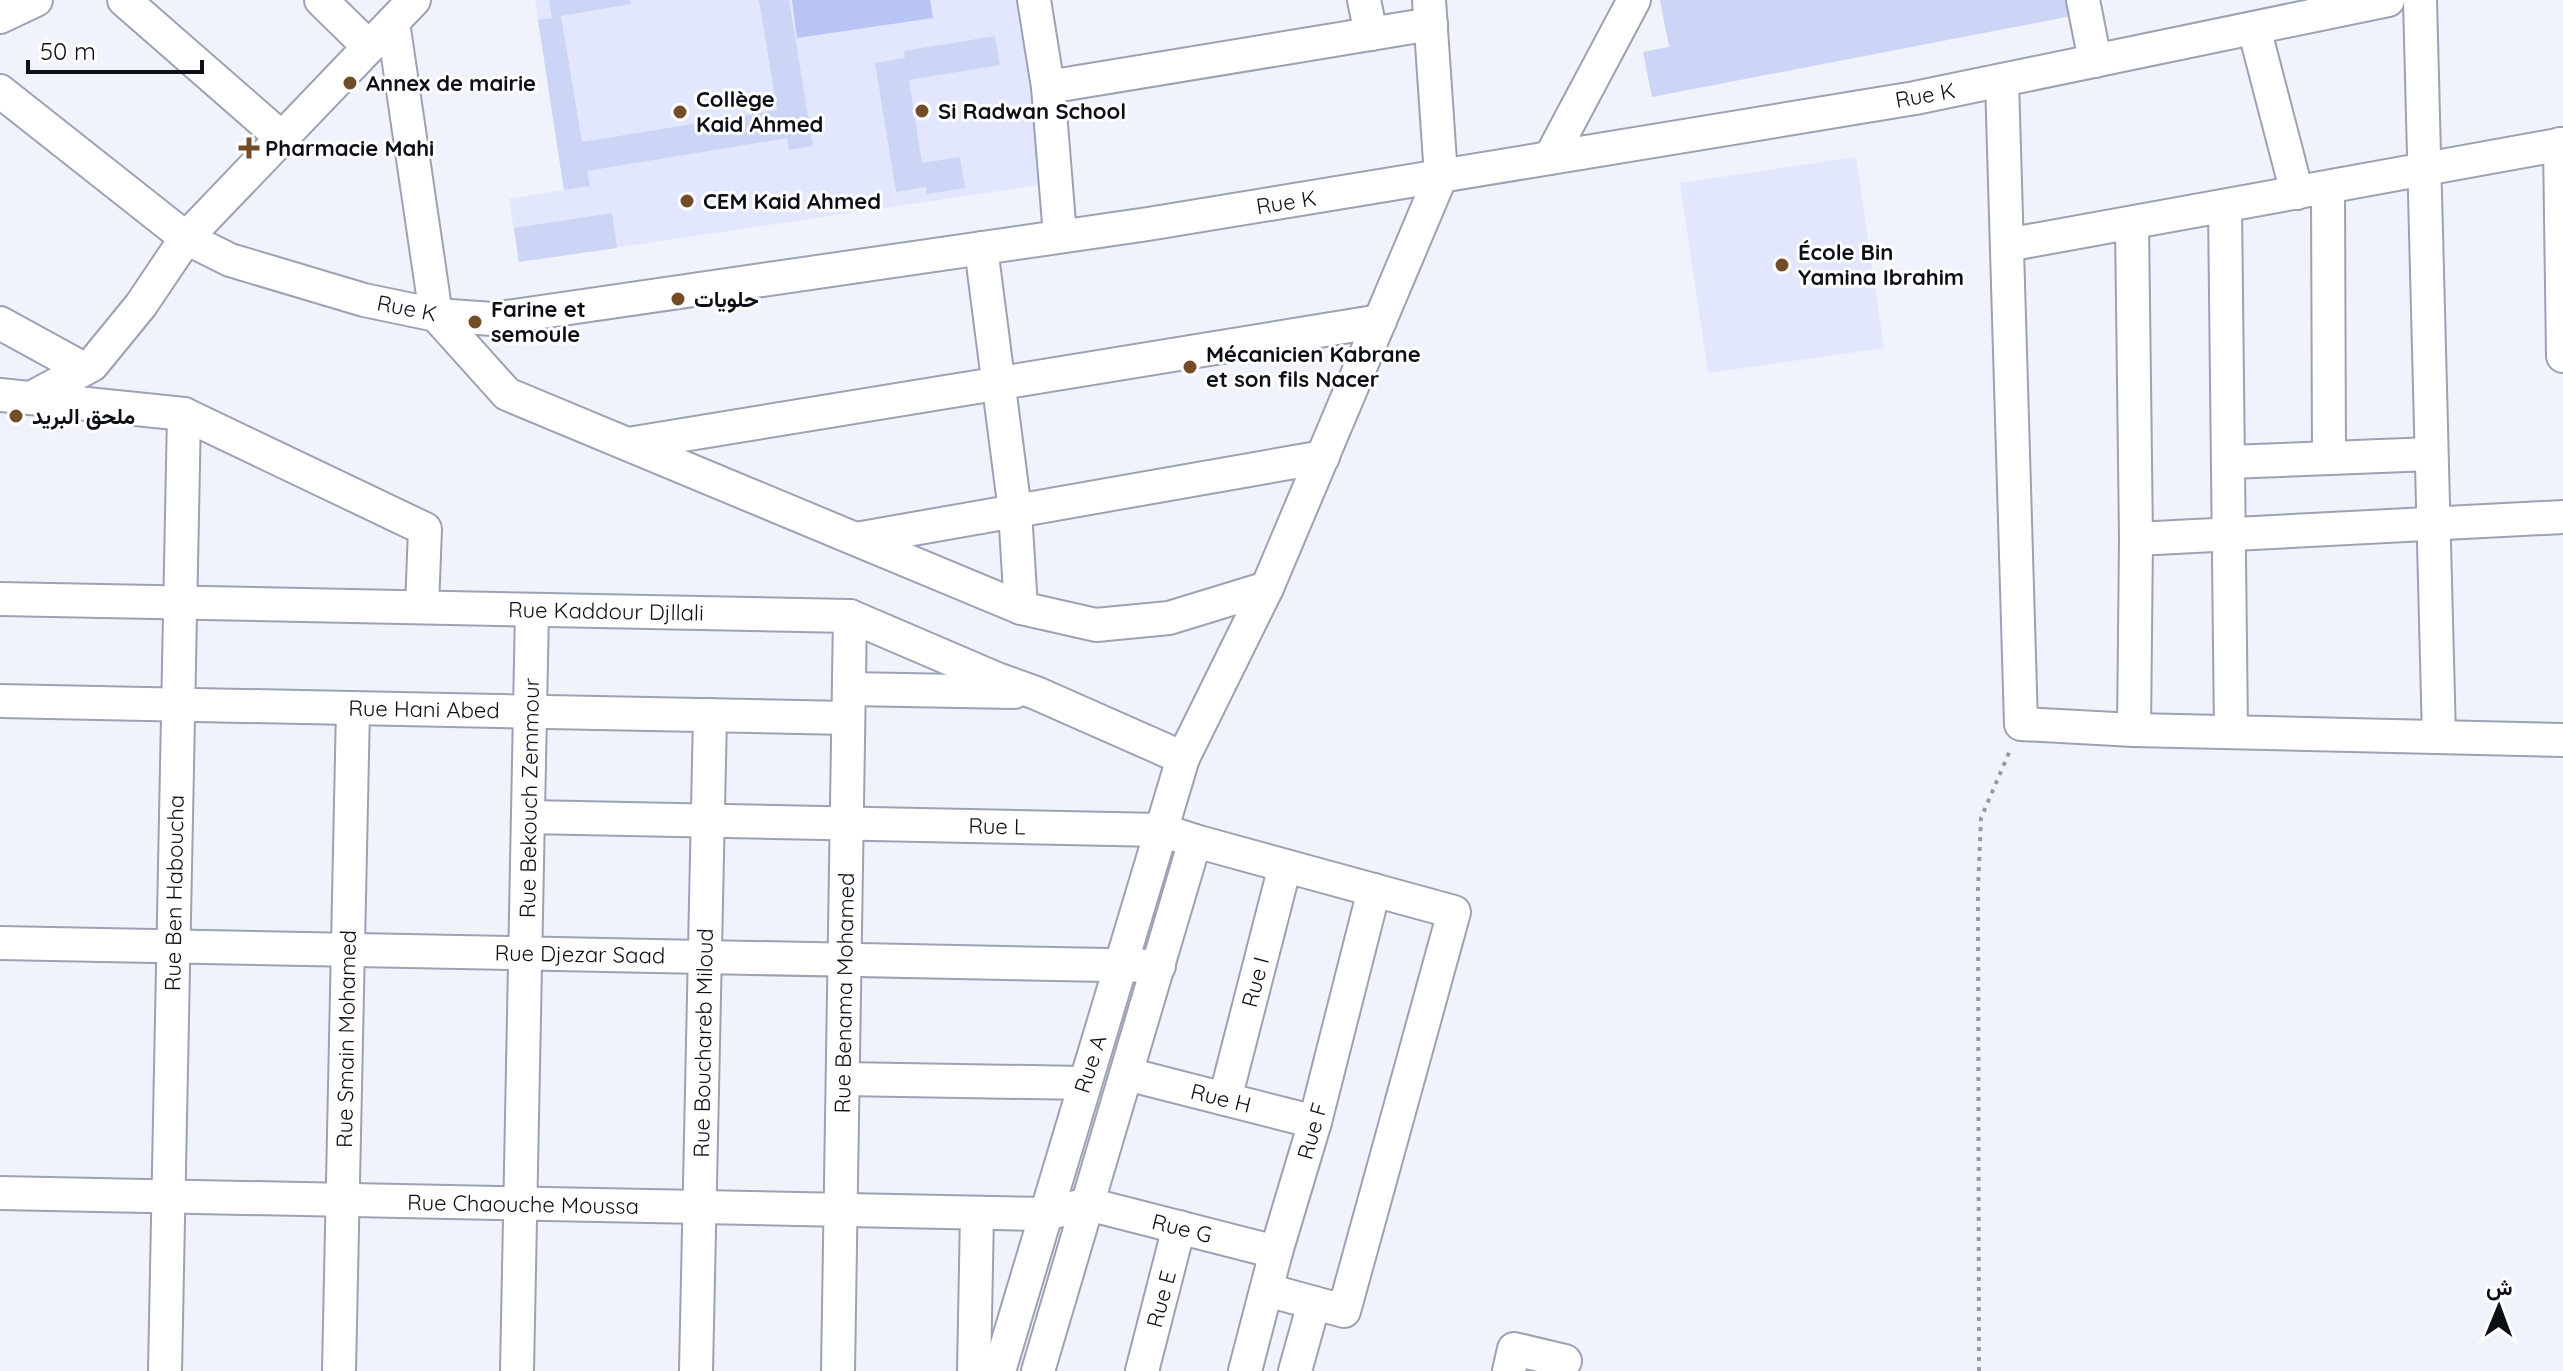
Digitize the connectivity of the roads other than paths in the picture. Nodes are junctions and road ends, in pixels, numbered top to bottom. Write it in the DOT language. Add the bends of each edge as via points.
graph roads {
  1 [pos="36,0"];
  2 [pos="124,0"];
  3 [pos="321,0"];
  4 [pos="1034,0"];
  5 [pos="1364,0"];
  6 [pos="1634,0"];
  7 [pos="2083,0"];
  8 [pos="2420,0"];
  9 [pos="2376,1"];
  10 [pos="403,11"];
  11 [pos="1430,12"];
  12 [pos="0,17"];
  13 [pos="2254,28"];
  14 [pos="1371,34"];
  15 [pos="369,47"];
  16 [pos="2095,61"];
  17 [pos="2002,81"];
  18 [pos="1048,87"];
  19 [pos="0,91"];
  20 [pos="282,138"];
  21 [pos="2562,144"];
  22 [pos="1550,158"];
  23 [pos="2424,169"];
  24 [pos="1441,176"];
  25 [pos="2312,190"];
  26 [pos="2225,206"];
  27 [pos="2132,224"];
  28 [pos="1060,236"];
  29 [pos="186,238"];
  30 [pos="2007,245"];
  31 [pos="981,248"];
  32 [pos="436,315"];
  33 [pos="1380,321"];
  34 [pos="0,323"];
  35 [pos="2563,356"];
  36 [pos="84,369"];
  37 [pos="997,384"];
  38 [pos="11,396"];
  39 [pos="0,407"];
  40 [pos="184,414"];
  41 [pos="628,444"];
  42 [pos="2431,454"];
  43 [pos="1323,457"];
  44 [pos="2329,458"];
  45 [pos="2229,462"];
  46 [pos="1015,511"];
  47 [pos="2563,517"];
  48 [pos="2433,524"];
  49 [pos="2230,535"];
  50 [pos="856,539"];
  51 [pos="2136,539"];
  52 [pos="1267,588"];
  53 [pos="0,599"];
  54 [pos="180,602"];
  55 [pos="422,607"];
  56 [pos="1021,608"];
  57 [pos="532,610"];
  58 [pos="850,616"];
  59 [pos="1036,693"];
  60 [pos="0,701"];
  61 [pos="178,704"];
  62 [pos="849,704"];
  63 [pos="353,708"];
  64 [pos="530,711"];
  65 [pos="710,715"];
  66 [pos="2134,730"];
  67 [pos="2231,732"];
  68 [pos="2439,737"];
  69 [pos="2563,740"];
  70 [pos="1183,758"];
  71 [pos="528,817"];
  72 [pos="708,820"];
  73 [pos="847,823"];
  74 [pos="1161,830"];
  75 [pos="1195,841"];
  76 [pos="1285,866"];
  77 [pos="1374,890"];
  78 [pos="0,943"];
  79 [pos="173,946"];
  80 [pos="348,950"];
  81 [pos="525,953"];
  82 [pos="705,957"];
  83 [pos="845,960"];
  84 [pos="1122,965"];
  85 [pos="1159,966"];
  86 [pos="843,1079"];
  87 [pos="1085,1080"];
  88 [pos="1125,1080"];
  89 [pos="1225,1099"];
  90 [pos="1315,1122"];
  91 [pos="0,1193"];
  92 [pos="168,1196"];
  93 [pos="343,1200"];
  94 [pos="520,1204"];
  95 [pos="1088,1204"];
  96 [pos="700,1207"];
  97 [pos="841,1210"];
  98 [pos="977,1213"];
  99 [pos="1046,1214"];
  100 [pos="1179,1227"];
  101 [pos="1276,1252"];
  102 [pos="1267,1290"];
  103 [pos="1314,1303"];
  104 [pos="1565,1361"];
  105 [pos="165,1371"];
  106 [pos="339,1371"];
  107 [pos="517,1371"];
  108 [pos="696,1371"];
  109 [pos="838,1371"];
  110 [pos="974,1371"];
  111 [pos="999,1371"];
  112 [pos="1038,1371"];
  113 [pos="1142,1371"];
  114 [pos="1245,1371"];
  115 [pos="1295,1371"];
  116 [pos="1509,1371"];
  1 -- 12 [label="street"];
  2 -- 20 [label="street"];
  3 -- 15 [label="street"];
  4 -- 18 [label="street"];
  5 -- 14 [label="street"];
  6 -- 22 [label="street"];
  7 -- 16 [label="street"];
  8 -- 23 [label="street"];
  9 -- 13 [label="street, Rue K"];
  10 -- 15 [label="street"];
  10 -- 32 [label="street"];
  11 -- 14 [label="street"];
  11 -- 24 [label="street"];
  13 -- 16 [label="street, Rue K"];
  13 -- 25 [label="street"];
  14 -- 18 [label="street"];
  15 -- 20 [label="street"];
  16 -- 17 [label="street, Rue K"];
  17 -- 22 [label="street, Rue K"];
  17 -- 30 [label="street"];
  18 -- 28 [label="street"];
  19 -- 29 [label="street, Rue K"];
  20 -- 29 [label="street"];
  21 -- 23 [label="street"];
  21 -- 35 [label="street"];
  22 -- 24 [label="street, Rue K"];
  23 -- 25 [label="street"];
  23 -- 42 [label="street"];
  24 -- 28 [label="street, Rue K"];
  24 -- 33 [label="street, Rue A"];
  25 -- 26 [label="street"];
  25 -- 44 [label="street"];
  26 -- 27 [label="street"];
  26 -- 45 [label="street"];
  27 -- 30 [label="street"];
  27 -- 51 [label="street"];
  28 -- 31 [label="street, Rue K"];
  29 -- 32 [label="street, Rue K" via="230,260 364,300"];
  29 -- 36 [label="street" via="141,305"];
  30 -- 66 [label="street" via="2021,724"];
  31 -- 32 [label="street, Rue K" via="493,319"];
  31 -- 37 [label="street"];
  32 -- 41 [label="street" via="507,394"];
  33 -- 37 [label="street"];
  33 -- 43 [label="street, Rue A"];
  34 -- 36 [label="street"];
  36 -- 38 [label="street"];
  37 -- 41 [label="street"];
  37 -- 46 [label="street"];
  38 -- 39 [label="street"];
  38 -- 40 [label="street"];
  40 -- 54 [label="street, Rue Ben Haboucha"];
  40 -- 55 [label="street" via="425,529"];
  41 -- 50 [label="street"];
  42 -- 44 [label="street"];
  42 -- 48 [label="street"];
  43 -- 46 [label="street"];
  43 -- 52 [label="street, Rue A"];
  44 -- 45 [label="street"];
  45 -- 49 [label="street"];
  46 -- 50 [label="street"];
  46 -- 56 [label="street"];
  47 -- 48 [label="street"];
  48 -- 49 [label="street"];
  48 -- 68 [label="street"];
  49 -- 51 [label="street"];
  49 -- 67 [label="street"];
  50 -- 56 [label="street"];
  51 -- 66 [label="street"];
  52 -- 56 [label="street" via="1169,618 1096,625"];
  52 -- 70 [label="street, Rue A"];
  53 -- 54 [label="street, Rue Kaddour Djllali"];
  54 -- 55 [label="street, Rue Kaddour Djllali"];
  54 -- 61 [label="street, Rue Ben Haboucha"];
  55 -- 57 [label="street, Rue Kaddour Djllali"];
  57 -- 58 [label="street, Rue Kaddour Djllali"];
  57 -- 64 [label="street, Rue Bekouch Zemmour"];
  58 -- 59 [label="street, Rue Kaddour Djllali"];
  58 -- 62 [label="street, Rue Benama Mohamed"];
  59 -- 62 [label="street, Rue Hani Abed"];
  59 -- 70 [label="street, Rue Kaddour Djllali"];
  60 -- 61 [label="street, Rue Hani Abed"];
  61 -- 63 [label="street, Rue Hani Abed"];
  61 -- 79 [label="street, Rue Ben Haboucha"];
  62 -- 65 [label="street, Rue Hani Abed"];
  62 -- 73 [label="street, Rue Benama Mohamed"];
  63 -- 64 [label="street, Rue Hani Abed"];
  63 -- 80 [label="street, Rue Smain Mohamed"];
  64 -- 65 [label="street, Rue Hani Abed"];
  64 -- 71 [label="street, Rue Bekouch Zemmour"];
  65 -- 72 [label="street, Rue Bouchareb Miloud"];
  66 -- 67 [label="street"];
  67 -- 68 [label="street"];
  68 -- 69 [label="street"];
  70 -- 74 [label="street, Rue A"];
  71 -- 72 [label="street, Rue L"];
  71 -- 81 [label="street, Rue Bekouch Zemmour"];
  72 -- 73 [label="street, Rue L"];
  72 -- 82 [label="street, Rue Bouchareb Miloud"];
  73 -- 74 [label="street, Rue L"];
  73 -- 83 [label="street, Rue Benama Mohamed"];
  74 -- 75 [label="street, Rue L"];
  74 -- 84 [label="street, Rue A"];
  75 -- 76 [label="street, Rue L"];
  75 -- 85 [label="street"];
  76 -- 77 [label="street, Rue L"];
  76 -- 89 [label="street, Rue I"];
  77 -- 90 [label="street, Rue F"];
  77 -- 103 [label="street, Rue L" via="1454,912 1344,1311"];
  78 -- 79 [label="street, Rue Djezar Saad"];
  79 -- 80 [label="street, Rue Djezar Saad"];
  79 -- 92 [label="street, Rue Ben Haboucha"];
  80 -- 81 [label="street, Rue Djezar Saad"];
  80 -- 93 [label="street, Rue Smain Mohamed"];
  81 -- 82 [label="street, Rue Djezar Saad"];
  81 -- 94 [label="street, Rue Bekouch Zemmour"];
  82 -- 83 [label="street, Rue Djezar Saad"];
  82 -- 96 [label="street, Rue Bouchareb Miloud"];
  83 -- 84 [label="street, Rue Djezar Saad"];
  83 -- 86 [label="street, Rue Benama Mohamed"];
  84 -- 85 [label="street, Rue Djezar Saad"];
  84 -- 87 [label="street, Rue A"];
  85 -- 88 [label="street"];
  86 -- 87 [label="street, Rue H"];
  86 -- 97 [label="street, Rue Benama Mohamed"];
  87 -- 88 [label="street, Rue H"];
  87 -- 99 [label="street, Rue A"];
  88 -- 89 [label="street, Rue H"];
  88 -- 95 [label="street"];
  89 -- 90 [label="street, Rue H"];
  90 -- 101 [label="street, Rue F"];
  91 -- 92 [label="street, Rue Chaouche Moussa"];
  92 -- 93 [label="street, Rue Chaouche Moussa"];
  92 -- 105 [label="street, Rue Ben Haboucha"];
  93 -- 94 [label="street, Rue Chaouche Moussa"];
  93 -- 106 [label="street, Rue Smain Mohamed"];
  94 -- 96 [label="street, Rue Chaouche Moussa"];
  94 -- 107 [label="street, Rue Bekouch Zemmour"];
  95 -- 99 [label="street, Rue Chaouche Moussa"];
  95 -- 100 [label="street, Rue G"];
  95 -- 112 [label="street"];
  96 -- 97 [label="street, Rue Chaouche Moussa"];
  96 -- 108 [label="street, Rue Bouchareb Miloud"];
  97 -- 98 [label="street, Rue Chaouche Moussa"];
  97 -- 109 [label="street, Rue Benama Mohamed"];
  98 -- 99 [label="street, Rue Chaouche Moussa"];
  98 -- 110 [label="street"];
  99 -- 111 [label="street, Rue A"];
  100 -- 101 [label="street, Rue G"];
  100 -- 113 [label="street, Rue E"];
  101 -- 102 [label="street, Rue F"];
  102 -- 103 [label="street"];
  102 -- 114 [label="street, Rue F"];
  103 -- 115 [label="street"];
  104 -- 116 [label="street" via="1514,1349"];
}
